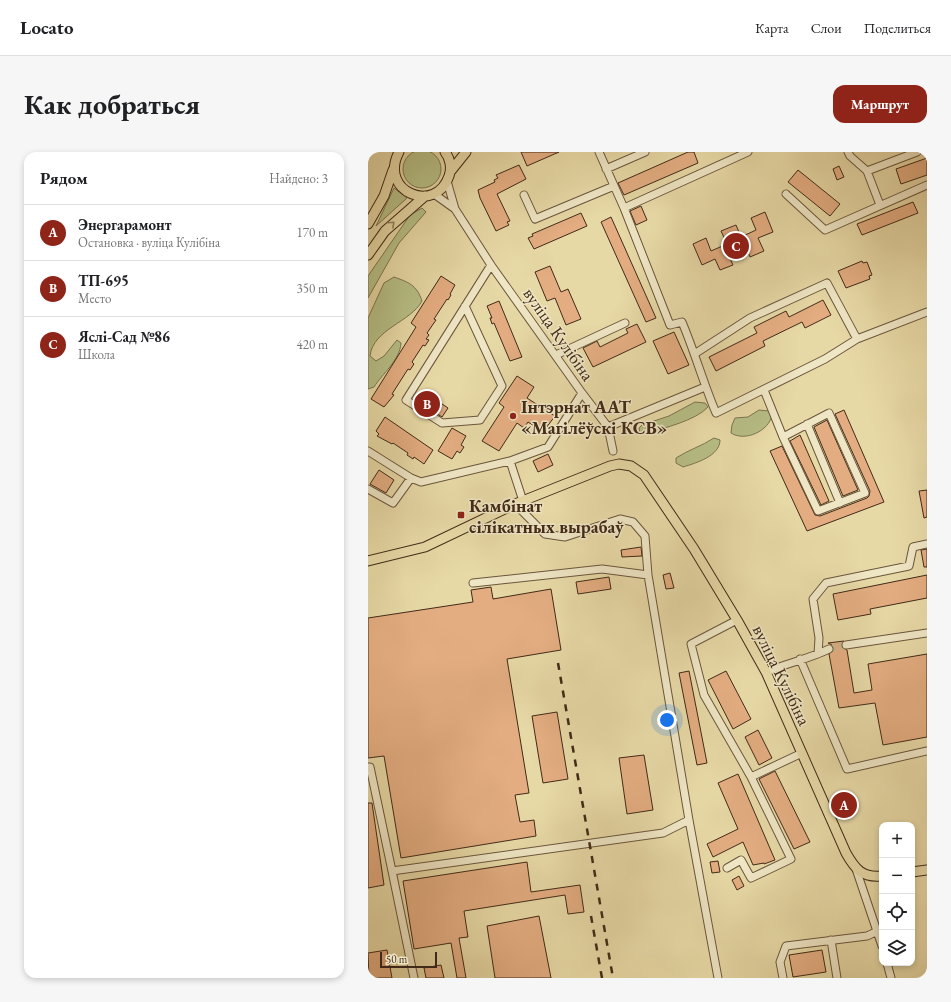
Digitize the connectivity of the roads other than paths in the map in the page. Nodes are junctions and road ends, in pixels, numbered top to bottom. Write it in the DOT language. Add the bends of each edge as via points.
graph roads {
  1 [pos="445,152"];
  2 [pos="466,152"];
  3 [pos="599,152"];
  4 [pos="645,152"];
  5 [pos="748,152"];
  6 [pos="848,152"];
  7 [pos="917,152"];
  8 [pos="396,158"];
  9 [pos="606,169"];
  10 [pos="867,171"];
  11 [pos="449,177"];
  12 [pos="614,186"];
  13 [pos="926,187"];
  14 [pos="786,194"];
  15 [pos="430,195"];
  16 [pos="524,195"];
  17 [pos="880,204"];
  18 [pos="624,208"];
  19 [pos="455,209"];
  20 [pos="368,224"];
  21 [pos="368,255"];
  22 [pos="491,265"];
  23 [pos="466,306"];
  24 [pos="927,312"];
  25 [pos="624,323"];
  26 [pos="857,339"];
  27 [pos="696,353"];
  28 [pos="556,355"];
  29 [pos="705,387"];
  30 [pos="764,390"];
  31 [pos="582,393"];
  32 [pos="807,424"];
  33 [pos="608,427"];
  34 [pos="783,437"];
  35 [pos="368,451"];
  36 [pos="613,451"];
  37 [pos="510,461"];
  38 [pos="411,478"];
  39 [pos="368,489"];
  40 [pos="519,503"];
  41 [pos="840,503"];
  42 [pos="927,544"];
  43 [pos="368,561"];
  44 [pos="648,575"];
  45 [pos="473,583"];
  46 [pos="737,620"];
  47 [pos="927,633"];
  48 [pos="846,645"];
  49 [pos="829,648"];
  50 [pos="818,654"];
  51 [pos="800,659"];
  52 [pos="766,672"];
  53 [pos="927,751"];
  54 [pos="802,753"];
  55 [pos="368,767"];
  56 [pos="751,777"];
  57 [pos="689,820"];
  58 [pos="727,868"];
  59 [pos="856,869"];
  60 [pos="927,870"];
  61 [pos="392,871"];
  62 [pos="915,872"];
  63 [pos="879,876"];
  64 [pos="878,931"];
  65 [pos="879,935"];
  66 [pos="831,940"];
  67 [pos="888,966"];
  68 [pos="414,978"];
  69 [pos="718,978"];
  70 [pos="783,978"];
  71 [pos="837,978"];
  72 [pos="891,978"];
  1 -- 11 [label="main road" via="450,163"];
  2 -- 11 [label="main road"];
  3 -- 9 [label="street"];
  4 -- 9 [label="street"];
  5 -- 18 [label="street"];
  6 -- 10 [label="street"];
  7 -- 10 [label="street"];
  8 -- 15 [label="main road" via="400,186 416,196"];
  8 -- 20 [label="main road" via="384,196"];
  9 -- 12 [label="street"];
  10 -- 17 [label="street"];
  11 -- 15 [label="main road" via="442,189"];
  11 -- 19 [label="street, вуліца Кулібіна"];
  12 -- 16 [label="street" via="535,219"];
  12 -- 18 [label="street"];
  13 -- 17 [label="street"];
  14 -- 17 [label="street" via="825,230"];
  15 -- 19 [label="street, вуліца Кулібіна"];
  21 -- 15 [label="main road, one-way" via="385,231"];
  18 -- 27 [label="street" via="670,325 682,322"];
  19 -- 22 [label="street, вуліца Кулібіна"];
  22 -- 23 [label="street"];
  22 -- 28 [label="street, вуліца Кулібіна"];
  23 -- 23 [label="street" via="502,386 480,420 442,423 406,400"];
  24 -- 26 [label="street"];
  25 -- 28 [label="street"];
  26 -- 27 [label="street" via="827,283 750,318"];
  26 -- 30 [label="street" via="825,359"];
  27 -- 29 [label="street"];
  28 -- 31 [label="street, вуліца Кулібіна"];
  29 -- 30 [label="street" via="716,413"];
  29 -- 33 [label="street"];
  30 -- 34 [label="street"];
  31 -- 33 [label="street, вуліца Кулібіна"];
  31 -- 37 [label="street" via="548,447"];
  32 -- 34 [label="street"];
  32 -- 41 [label="street"];
  32 -- 41 [label="street" via="829,413 865,493"];
  33 -- 36 [label="street"];
  34 -- 41 [label="street" via="818,511"];
  35 -- 38 [label="street"];
  37 -- 38 [label="street" via="432,481 421,482"];
  37 -- 40 [label="street"];
  38 -- 39 [label="street" via="392,503"];
  40 -- 43 [label="main road, вуліца Кулібіна" via="425,547"];
  40 -- 44 [label="street" via="545,534 565,537 620,519 633,522 645,536"];
  40 -- 46 [label="main road, вуліца Кулібіна" via="610,466 631,466 648,480"];
  42 -- 50 [label="street" via="913,547 909,566 826,583 813,599 819,638"];
  44 -- 45 [label="street" via="602,569"];
  44 -- 57 [label="street"];
  46 -- 52 [label="main road, вуліца Кулібіна"];
  46 -- 56 [label="street" via="691,644 704,695"];
  47 -- 48 [label="street"];
  49 -- 50 [label="street"];
  50 -- 51 [label="street"];
  51 -- 52 [label="street"];
  51 -- 53 [label="street" via="847,769"];
  52 -- 54 [label="main road, вуліца Кулібіна"];
  54 -- 56 [label="street"];
  54 -- 59 [label="main road, вуліца Кулібіна" via="846,853"];
  55 -- 61 [label="street"];
  56 -- 58 [label="street" via="791,859 751,878 741,860"];
  57 -- 61 [label="street" via="663,833"];
  57 -- 69 [label="street"];
  59 -- 63 [label="main road" via="872,877"];
  59 -- 64 [label="street"];
  60 -- 62 [label="main road"];
  61 -- 68 [label="street"];
  64 -- 65 [label="street"];
  64 -- 66 [label="street" via="867,936"];
  66 -- 70 [label="street" via="786,946 780,962"];
  66 -- 71 [label="street"];
  67 -- 72 [label="street"];
}
